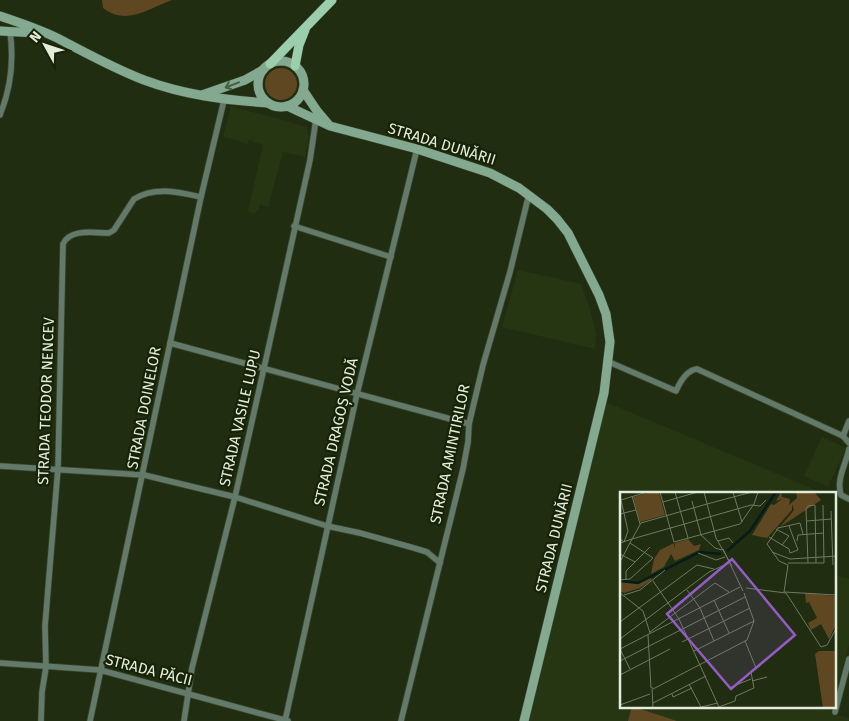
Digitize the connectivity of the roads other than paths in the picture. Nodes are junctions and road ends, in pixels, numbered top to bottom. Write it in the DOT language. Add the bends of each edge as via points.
graph roads {
  1 [pos="332,0"];
  2 [pos="0,18"];
  3 [pos="0,26"];
  4 [pos="306,27"];
  5 [pos="0,31"];
  6 [pos="10,31"];
  7 [pos="47,34"];
  8 [pos="295,66"];
  9 [pos="266,67"];
  10 [pos="303,90"];
  11 [pos="199,96"];
  12 [pos="224,100"];
  13 [pos="268,103"];
  14 [pos="287,106"];
  15 [pos="0,115"];
  16 [pos="316,120"];
  17 [pos="330,126"];
  18 [pos="417,149"];
  19 [pos="529,194"];
  20 [pos="201,197"];
  21 [pos="294,226"];
  22 [pos="391,257"];
  23 [pos="170,342"];
  24 [pos="609,362"];
  25 [pos="264,368"];
  26 [pos="357,394"];
  27 [pos="849,421"];
  28 [pos="469,424"];
  29 [pos="843,436"];
  30 [pos="849,444"];
  31 [pos="849,449"];
  32 [pos="0,466"];
  33 [pos="58,468"];
  34 [pos="144,475"];
  35 [pos="235,497"];
  36 [pos="849,499"];
  37 [pos="328,526"];
  38 [pos="440,563"];
  39 [pos="849,659"];
  40 [pos="0,663"];
  41 [pos="46,667"];
  42 [pos="100,670"];
  43 [pos="187,693"];
  44 [pos="835,712"];
  45 [pos="41,721"];
  46 [pos="90,721"];
  47 [pos="184,721"];
  48 [pos="286,721"];
  49 [pos="401,721"];
  50 [pos="524,721"];
  1 -- 4 [label="main road"];
  2 -- 3 [label="main road"];
  2 -- 7 [label="main road"];
  4 -- 8 [label="main road"];
  4 -- 9 [label="main road"];
  5 -- 6 [label="main road"];
  6 -- 7 [label="main road"];
  6 -- 15 [label="street" via="11,72"];
  7 -- 11 [label="main road" via="142,79"];
  8 -- 9 [label="main road" via="277,62"];
  8 -- 10 [label="main road" via="303,77"];
  9 -- 11 [label="main road, one-way" via="245,80"];
  9 -- 13 [label="main road" via="258,87"];
  10 -- 14 [label="main road" via="298,99"];
  10 -- 17 [label="main road"];
  11 -- 12 [label="main road"];
  12 -- 13 [label="main road"];
  12 -- 20 [label="street, STRADA DOINELOR"];
  13 -- 14 [label="main road" via="277,107"];
  14 -- 16 [label="main road, STRADA DUNĂRII"];
  16 -- 17 [label="main road, STRADA DUNĂRII"];
  16 -- 21 [label="street, STRADA VASILE LUPU"];
  17 -- 18 [label="main road, STRADA DUNĂRII"];
  18 -- 19 [label="main road, STRADA DUNĂRII" via="490,173"];
  18 -- 22 [label="street, STRADA DRAGOȘ VODĂ"];
  19 -- 24 [label="main road, STRADA DUNĂRII" via="568,233 599,295 606,314"];
  19 -- 28 [label="street, STRADA AMINTIRILOR"];
  20 -- 23 [label="street, STRADA DOINELOR"];
  20 -- 33 [label="street, STRADA TEODOR NENCEV" via="166,190 138,197 114,230 73,234 65,240 60,316"];
  21 -- 22 [label="street"];
  21 -- 25 [label="street, STRADA VASILE LUPU"];
  22 -- 26 [label="street, STRADA DRAGOȘ VODĂ"];
  23 -- 25 [label="street"];
  23 -- 34 [label="street, STRADA DOINELOR"];
  24 -- 29 [label="street" via="676,391 680,382 698,369"];
  24 -- 50 [label="main road, STRADA DUNĂRII"];
  25 -- 26 [label="street"];
  25 -- 35 [label="street, STRADA VASILE LUPU"];
  26 -- 28 [label="street"];
  26 -- 37 [label="street, STRADA DRAGOȘ VODĂ"];
  27 -- 29 [label="street"];
  28 -- 38 [label="street, STRADA AMINTIRILOR" via="466,451"];
  29 -- 30 [label="street"];
  31 -- 36 [label="street" via="839,488 841,495"];
  32 -- 33 [label="street"];
  33 -- 34 [label="street"];
  33 -- 41 [label="street, STRADA TEODOR NENCEV" via="45,626"];
  34 -- 35 [label="street"];
  34 -- 42 [label="street, STRADA DOINELOR"];
  35 -- 37 [label="street"];
  35 -- 43 [label="street, STRADA VASILE LUPU"];
  37 -- 38 [label="street" via="428,552"];
  37 -- 48 [label="street, STRADA DRAGOȘ VODĂ"];
  38 -- 49 [label="street, STRADA AMINTIRILOR"];
  39 -- 44 [label="street"];
  40 -- 41 [label="street, STRADA PĂCII"];
  41 -- 42 [label="street, STRADA PĂCII"];
  41 -- 45 [label="street, STRADA TEODOR NENCEV"];
  42 -- 43 [label="street, STRADA PĂCII"];
  42 -- 46 [label="street, STRADA DOINELOR"];
  43 -- 47 [label="street, STRADA VASILE LUPU"];
  43 -- 48 [label="street, STRADA PĂCII"];
}
